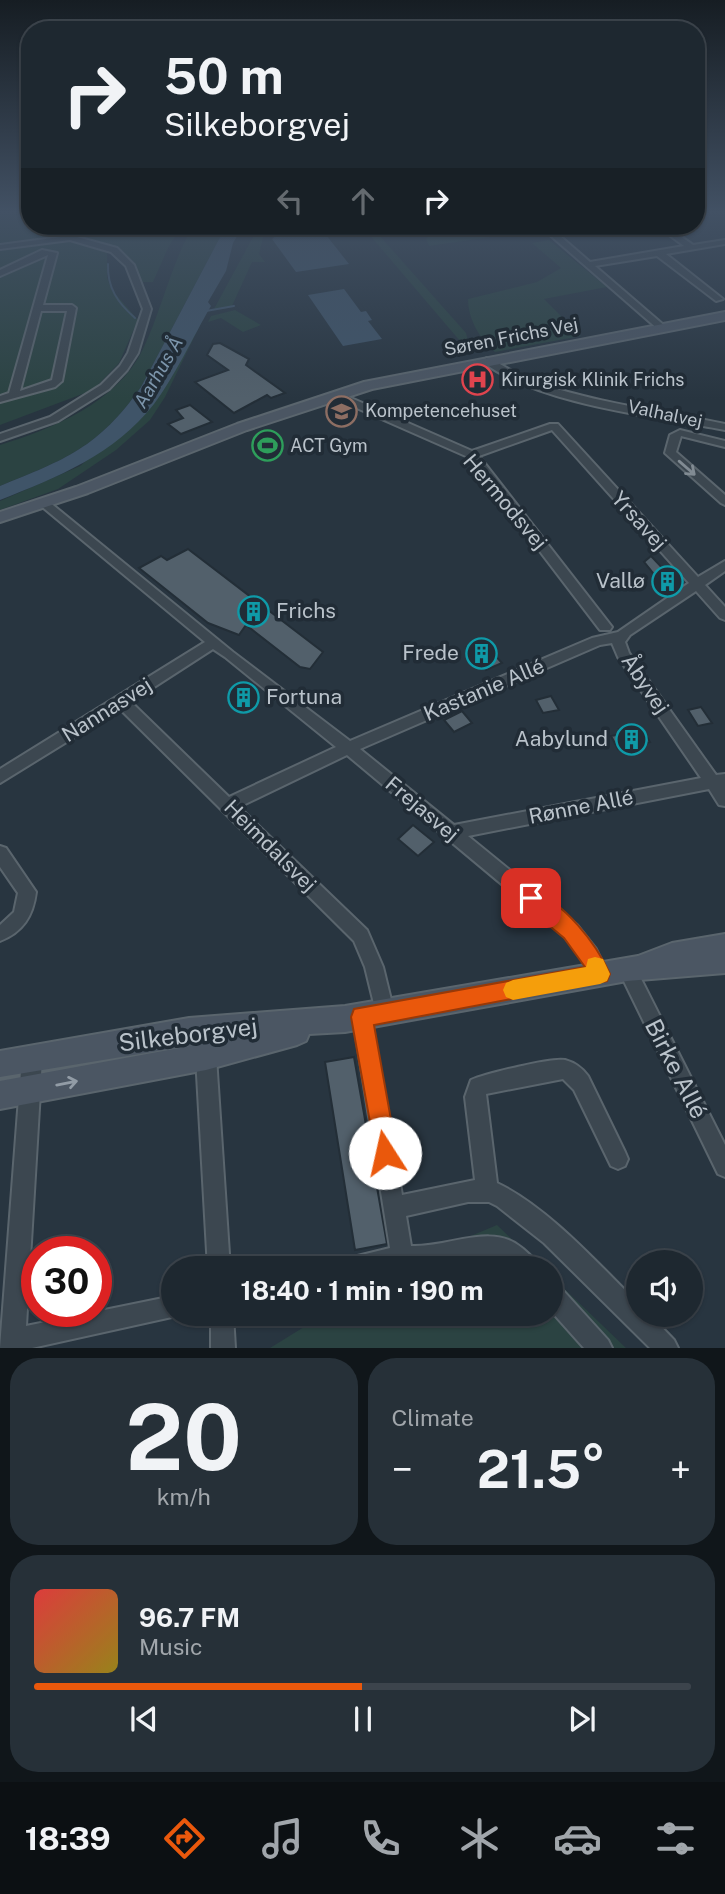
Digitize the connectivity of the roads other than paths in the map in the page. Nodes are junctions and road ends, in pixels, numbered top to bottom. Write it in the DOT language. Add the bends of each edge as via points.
graph roads {
  1 [pos="47,273"];
  2 [pos="132,273"];
  3 [pos="596,273"];
  4 [pos="685,273"];
  5 [pos="719,299"];
  6 [pos="38,308"];
  7 [pos="725,316"];
  8 [pos="662,328"];
  9 [pos="487,361"];
  10 [pos="340,394"];
  11 [pos="13,396"];
  12 [pos="0,399"];
  13 [pos="725,427"];
  14 [pos="0,438"];
  15 [pos="725,444"];
  16 [pos="472,455"];
  17 [pos="725,501"];
  18 [pos="46,506"];
  19 [pos="0,517"];
  20 [pos="0,527"];
  21 [pos="725,565"];
  22 [pos="697,584"];
  23 [pos="725,615"];
  24 [pos="605,628"];
  25 [pos="620,636"];
  26 [pos="213,643"];
  27 [pos="121,701"];
  28 [pos="348,748"];
  29 [pos="0,777"];
  30 [pos="719,781"];
  31 [pos="725,800"];
  32 [pos="228,805"];
  33 [pos="450,833"];
  34 [pos="0,853"];
  35 [pos="0,933"];
  36 [pos="725,945"];
  37 [pos="725,961"];
  38 [pos="627,970"];
  39 [pos="600,974"];
  40 [pos="364,1016"];
  41 [pos="206,1057"];
  42 [pos="32,1058"];
  43 [pos="0,1063"];
  44 [pos="30,1090"];
  45 [pos="0,1095"];
  46 [pos="618,1160"];
  47 [pos="725,1167"];
  48 [pos="487,1190"];
  49 [pos="394,1208"];
  50 [pos="218,1256"];
  51 [pos="402,1256"];
  52 [pos="440,1256"];
  53 [pos="514,1256"];
  54 [pos="563,1307"];
  55 [pos="161,1309"];
  56 [pos="222,1326"];
  57 [pos="7,1341"];
  58 [pos="223,1348"];
  59 [pos="600,1348"];
  60 [pos="666,1348"];
  1 -- 6 [label="street"];
  2 -- 14 [label="street" via="146,303 143,326 124,368 105,387 54,418"];
  3 -- 8 [label="street"];
  4 -- 5 [label="street"];
  6 -- 11 [label="street"];
  6 -- 11 [label="street" via="72,308 57,380"];
  7 -- 8 [label="street, Søren Frichs Vej"];
  8 -- 9 [label="street, Søren Frichs Vej"];
  9 -- 10 [label="street, Søren Frichs Vej"];
  9 -- 13 [label="street, Valhalvej" via="533,386"];
  10 -- 16 [label="street, Hermodsvej"];
  10 -- 18 [label="street, Søren Frichs Vej" via="250,434"];
  11 -- 12 [label="street"];
  15 -- 17 [label="street, one-way" via="680,433 675,435 670,453"];
  16 -- 22 [label="street, Yrsavej" via="554,426"];
  16 -- 24 [label="street, Hermodsvej"];
  18 -- 19 [label="street, Søren Frichs Vej"];
  18 -- 20 [label="street, Søren Frichs Vej"];
  18 -- 26 [label="street, Frejasvej"];
  21 -- 22 [label="street, Åbyvej"];
  22 -- 23 [label="street, Yrsavej"];
  22 -- 25 [label="street, Åbyvej"];
  25 -- 28 [label="street, Kastanie Allé" via="597,641"];
  25 -- 30 [label="street, Åbyvej" via="623,654"];
  26 -- 27 [label="street, Nannasvej"];
  26 -- 28 [label="street, Frejasvej"];
  27 -- 29 [label="street, Nannasvej"];
  27 -- 32 [label="street, Heimdalsvej"];
  28 -- 32 [label="street, Kastanie Allé"];
  28 -- 33 [label="street, Frejasvej"];
  30 -- 31 [label="street, Åbyvej"];
  30 -- 33 [label="street, Rønne Allé"];
  32 -- 40 [label="street, Heimdalsvej" via="361,936 374,967"];
  33 -- 39 [label="street, Frejasvej" via="571,931"];
  34 -- 35 [label="street" via="27,892 24,912"];
  36 -- 38 [label="street, Silkeborgvej" via="672,954"];
  37 -- 38 [label="street, Silkeborgvej"];
  38 -- 39 [label="street, Silkeborgvej"];
  38 -- 47 [label="street, Birke Allé"];
  39 -- 40 [label="street, Silkeborgvej"];
  40 -- 41 [label="street, Silkeborgvej"];
  40 -- 42 [label="street, Silkeborgvej" via="189,1031"];
  40 -- 49 [label="street"];
  44 -- 41 [label="street, Silkeborgvej, one-way"];
  41 -- 50 [label="street, Silkeborgvej"];
  42 -- 43 [label="street, Silkeborgvej"];
  42 -- 44 [label="street"];
  44 -- 45 [label="street, Silkeborgvej"];
  44 -- 57 [label="street"];
  46 -- 48 [label="street" via="573,1073 563,1069 487,1083 478,1087 475,1097"];
  48 -- 49 [label="street"];
  48 -- 60 [label="street" via="506,1197 531,1217"];
  49 -- 51 [label="street"];
  52 -- 53 [label="street" via="492,1246 505,1248"];
  54 -- 59 [label="street"];
  55 -- 57 [label="street"];
  56 -- 58 [label="street"];
}
